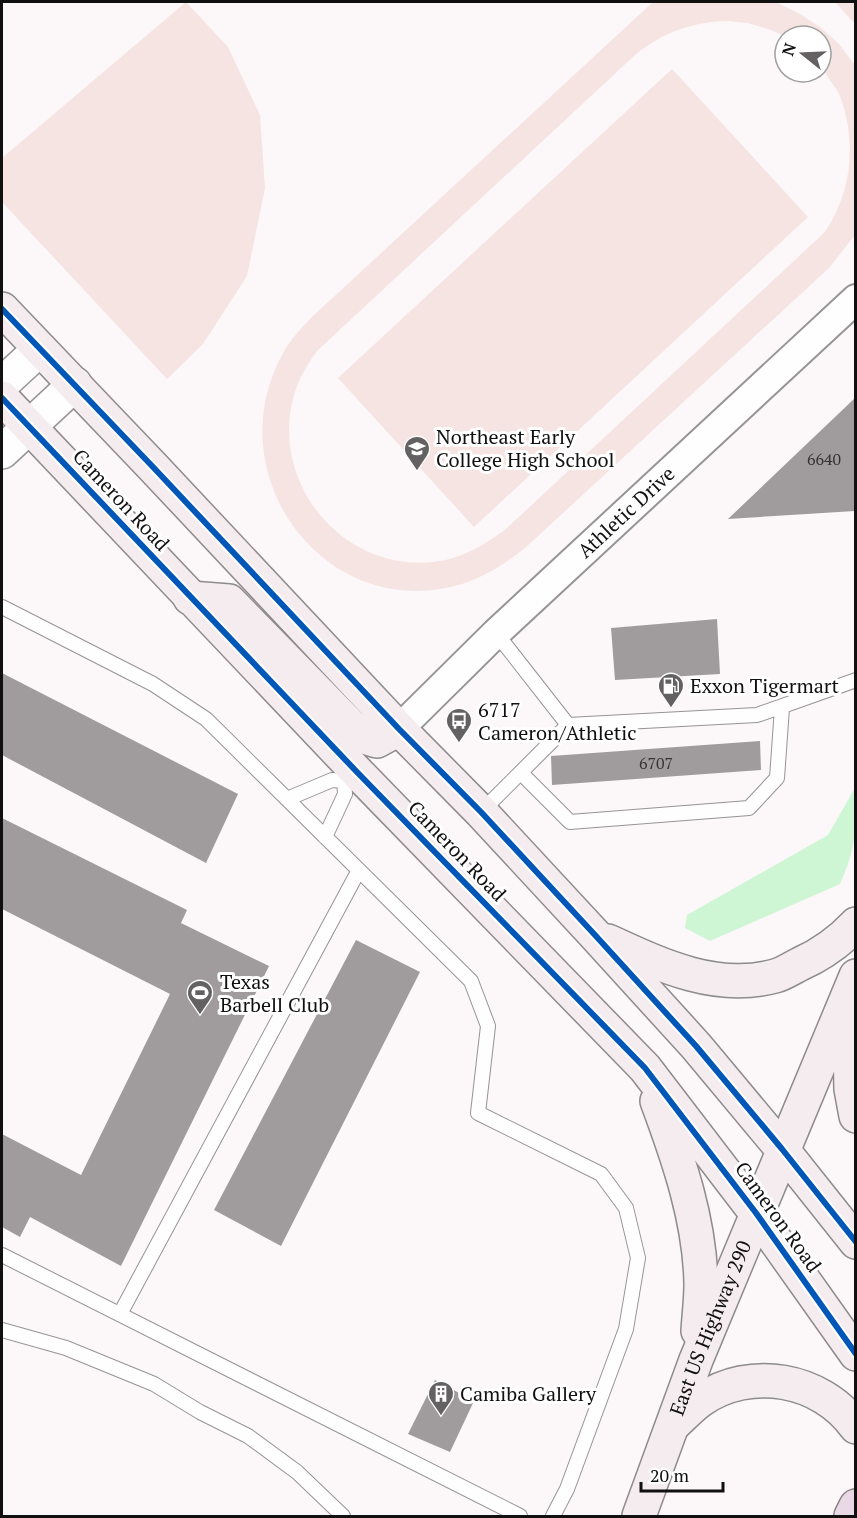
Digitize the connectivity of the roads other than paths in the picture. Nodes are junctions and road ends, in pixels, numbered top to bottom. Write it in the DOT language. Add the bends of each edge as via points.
graph roads {
  1 [pos="855,299"];
  2 [pos="2,309"];
  3 [pos="40,349"];
  4 [pos="2,384"];
  5 [pos="75,384"];
  6 [pos="2,398"];
  7 [pos="29,426"];
  8 [pos="2,452"];
  9 [pos="190,598"];
  10 [pos="2,607"];
  11 [pos="496,633"];
  12 [pos="855,680"];
  13 [pos="782,708"];
  14 [pos="568,725"];
  15 [pos="399,729"];
  16 [pos="521,773"];
  17 [pos="350,776"];
  18 [pos="287,799"];
  19 [pos="481,812"];
  20 [pos="325,837"];
  21 [pos="359,870"];
  22 [pos="855,924"];
  23 [pos="595,935"];
  24 [pos="852,983"];
  25 [pos="645,1068"];
  26 [pos="855,1116"];
  27 [pos="782,1149"];
  28 [pos="756,1213"];
  29 [pos="855,1242"];
  30 [pos="2,1255"];
  31 [pos="120,1314"];
  32 [pos="2,1330"];
  33 [pos="855,1354"];
  34 [pos="696,1360"];
  35 [pos="672,1426"];
  36 [pos="855,1427"];
  37 [pos="855,1506"];
  38 [pos="344,1516"];
  39 [pos="520,1516"];
  40 [pos="555,1516"];
  41 [pos="639,1516"];
  42 [pos="851,1516"];
  1 -- 11 [label="street, Athletic Drive"];
  2 -- 3 [label="main road"];
  3 -- 4 [label="street"];
  3 -- 5 [label="main road"];
  5 -- 7 [label="street"];
  5 -- 15 [label="main road"];
  6 -- 7 [label="main road, Cameron Road"];
  7 -- 8 [label="street"];
  7 -- 9 [label="main road, Cameron Road"];
  9 -- 15 [label="main road" via="229,602 367,738 377,741"];
  9 -- 17 [label="main road, Cameron Road"];
  10 -- 18 [label="lane" via="153,684 206,719"];
  11 -- 14 [label="lane"];
  11 -- 15 [label="street, Athletic Drive"];
  12 -- 13 [label="lane"];
  13 -- 14 [label="lane" via="757,715"];
  13 -- 16 [label="lane" via="777,778 749,808 570,822"];
  14 -- 16 [label="lane"];
  15 -- 19 [label="main road"];
  16 -- 19 [label="lane"];
  17 -- 18 [label="lane"];
  17 -- 20 [label="lane"];
  17 -- 25 [label="main road, Cameron Road"];
  18 -- 20 [label="lane"];
  19 -- 23 [label="main road"];
  20 -- 21 [label="lane"];
  21 -- 31 [label="lane"];
  21 -- 40 [label="lane" via="471,981 488,1026 478,1113 601,1174 626,1208 638,1258 626,1329"];
  22 -- 23 [label="main road" via="811,959 776,976 737,982 695,976 663,966"];
  23 -- 27 [label="main road" via="696,1046"];
  24 -- 26 [label="main road" via="851,1089"];
  24 -- 27 [label="main road, East US Highway 290"];
  25 -- 28 [label="main road, Cameron Road"];
  25 -- 34 [label="main road" via="678,1158 695,1221 701,1284"];
  27 -- 28 [label="main road, East US Highway 290"];
  27 -- 29 [label="main road"];
  28 -- 33 [label="main road, Cameron Road"];
  28 -- 34 [label="main road, East US Highway 290"];
  30 -- 31 [label="lane"];
  31 -- 39 [label="lane"];
  32 -- 38 [label="lane" via="66,1348 154,1384 248,1436 297,1472"];
  34 -- 35 [label="main road, East US Highway 290"];
  35 -- 36 [label="main road" via="702,1400 753,1380 804,1387 829,1401"];
  35 -- 41 [label="main road, East US Highway 290"];
  37 -- 42 [label="highway"];
}
